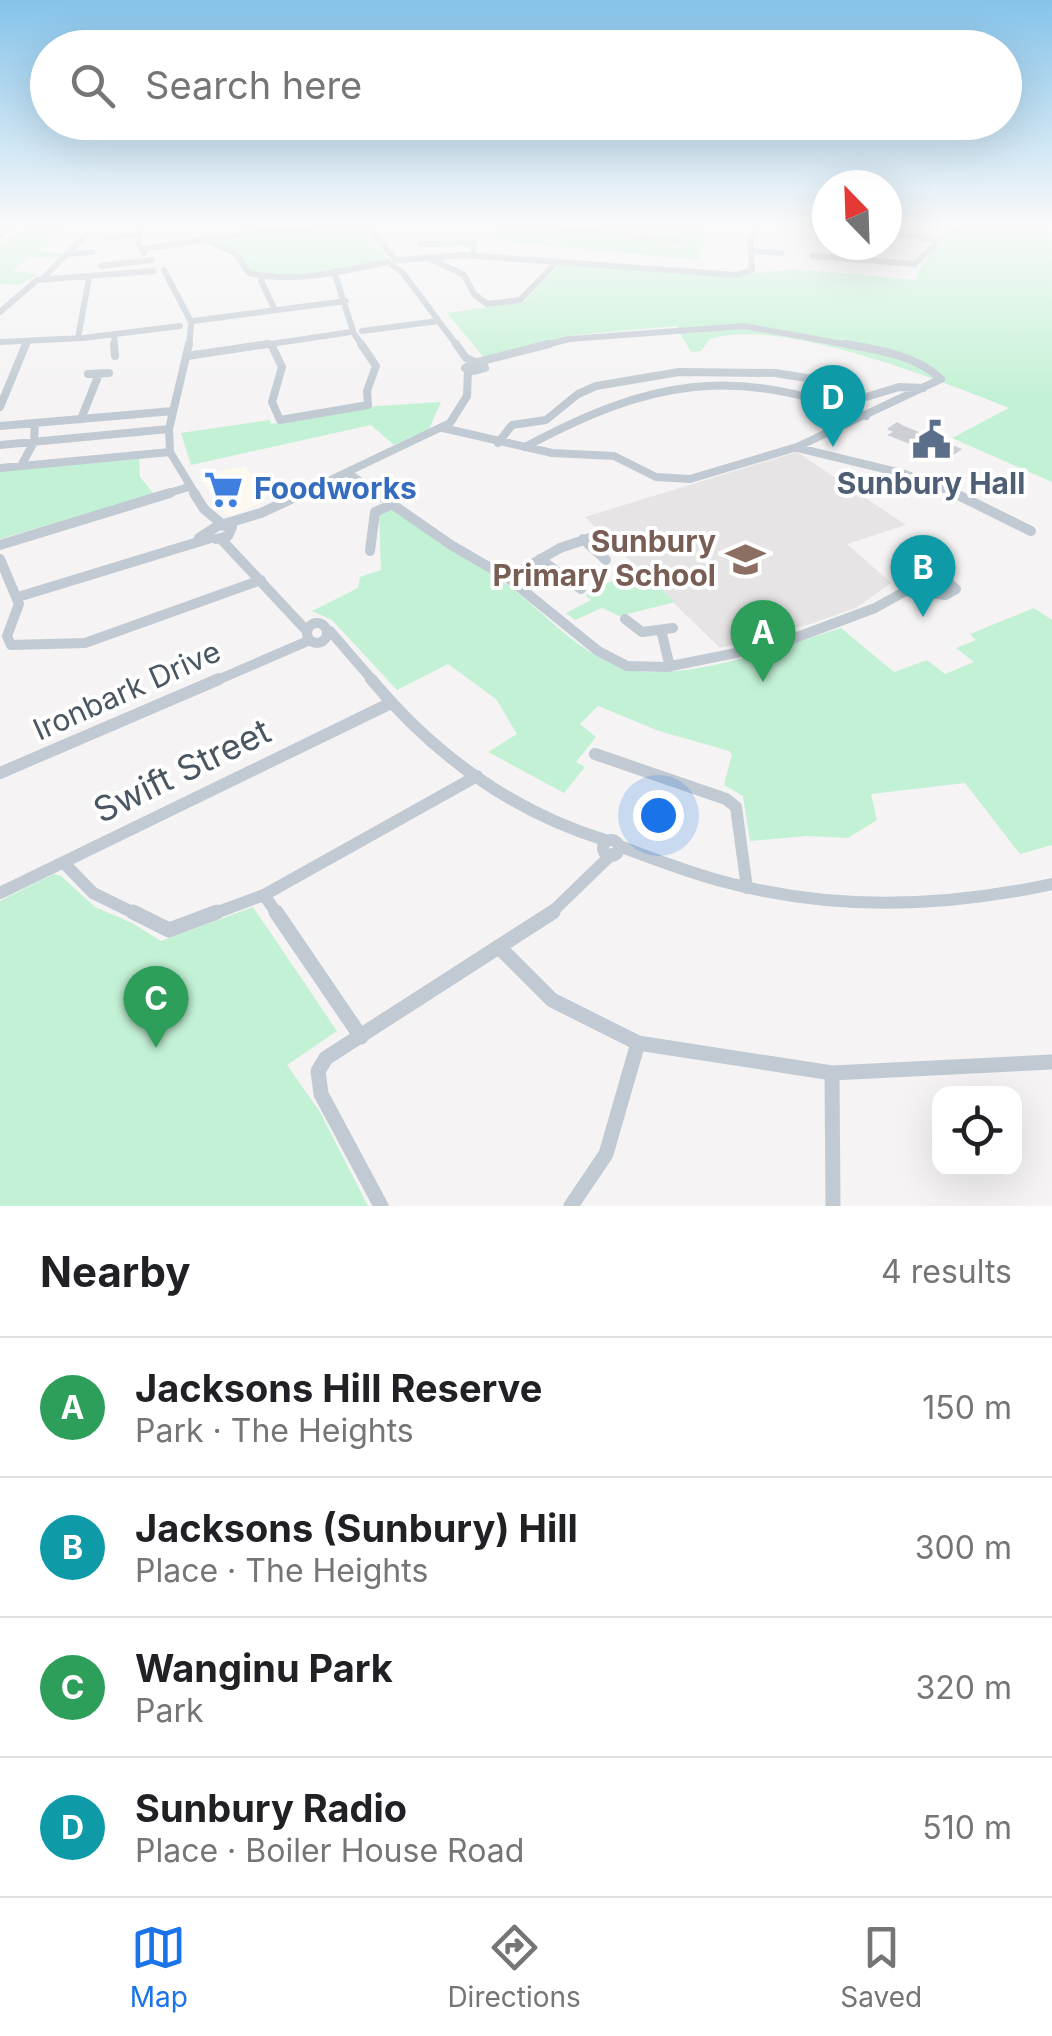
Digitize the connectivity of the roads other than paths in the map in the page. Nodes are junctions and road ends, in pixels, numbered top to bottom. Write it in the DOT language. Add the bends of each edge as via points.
graph roads {
  1 [pos="35,283"];
  2 [pos="89,283"];
  3 [pos="165,283"];
  4 [pos="262,283"];
  5 [pos="339,283"];
  6 [pos="411,283"];
  7 [pos="468,283"];
  8 [pos="536,283"];
  9 [pos="346,301"];
  10 [pos="274,310"];
  11 [pos="0,312"];
  12 [pos="438,320"];
  13 [pos="187,323"];
  14 [pos="357,333"];
  15 [pos="114,334"];
  16 [pos="78,338"];
  17 [pos="27,341"];
  18 [pos="0,342"];
  19 [pos="272,346"];
  20 [pos="114,356"];
  21 [pos="188,356"];
  22 [pos="474,366"];
  23 [pos="88,374"];
  24 [pos="926,389"];
  25 [pos="468,390"];
  26 [pos="0,406"];
  27 [pos="173,411"];
  28 [pos="866,416"];
  29 [pos="81,419"];
  30 [pos="35,423"];
  31 [pos="0,426"];
  32 [pos="443,428"];
  33 [pos="169,430"];
  34 [pos="34,442"];
  35 [pos="498,443"];
  36 [pos="0,445"];
  37 [pos="797,447"];
  38 [pos="524,448"];
  39 [pos="170,452"];
  40 [pos="21,466"];
  41 [pos="0,468"];
  42 [pos="352,471"];
  43 [pos="189,487"];
  44 [pos="393,504"];
  45 [pos="204,509"];
  46 [pos="228,528"];
  47 [pos="1031,531"];
  48 [pos="212,535"];
  49 [pos="596,536"];
  50 [pos="583,539"];
  51 [pos="0,545"];
  52 [pos="236,551"];
  53 [pos="370,551"];
  54 [pos="540,559"];
  55 [pos="0,560"];
  56 [pos="606,560"];
  57 [pos="508,578"];
  58 [pos="261,580"];
  59 [pos="581,589"];
  60 [pos="912,590"];
  61 [pos="18,598"];
  62 [pos="294,613"];
  63 [pos="625,619"];
  64 [pos="325,628"];
  65 [pos="310,636"];
  66 [pos="347,648"];
  67 [pos="670,667"];
  68 [pos="391,702"];
  69 [pos="595,754"];
  70 [pos="0,774"];
  71 [pos="477,776"];
  72 [pos="610,849"];
  73 [pos="63,862"];
  74 [pos="1052,884"];
  75 [pos="747,888"];
  76 [pos="0,893"];
  77 [pos="264,895"];
  78 [pos="500,948"];
  79 [pos="361,1038"];
  80 [pos="638,1043"];
  81 [pos="1052,1062"];
  82 [pos="832,1072"];
  83 [pos="381,1206"];
  84 [pos="571,1206"];
  85 [pos="833,1206"];
  1 -- 11 [label="street"];
  2 -- 16 [label="street"];
  3 -- 13 [label="street"];
  4 -- 10 [label="street"];
  5 -- 9 [label="street"];
  6 -- 12 [label="street"];
  7 -- 8 [label="street" via="487,304 520,300"];
  9 -- 10 [label="street"];
  9 -- 14 [label="street"];
  10 -- 13 [label="street"];
  12 -- 14 [label="street"];
  12 -- 22 [label="street"];
  13 -- 15 [label="street"];
  13 -- 21 [label="street"];
  14 -- 19 [label="street"];
  14 -- 19 [label="street" via="376,366 368,405 291,420 273,412 282,367"];
  15 -- 16 [label="street"];
  15 -- 20 [label="street"];
  16 -- 17 [label="street"];
  17 -- 18 [label="street"];
  17 -- 26 [label="street"];
  19 -- 21 [label="street"];
  21 -- 27 [label="street"];
  22 -- 24 [label="street" via="569,340 744,326 905,357 940,376"];
  22 -- 25 [label="street"];
  22 -- 25 [label="street"];
  23 -- 29 [label="street" via="104,374 90,389"];
  24 -- 28 [label="street"];
  24 -- 35 [label="street" via="900,387 866,398 775,373 668,373 587,389 546,420 512,425"];
  25 -- 32 [label="street" via="458,417"];
  27 -- 29 [label="street"];
  27 -- 33 [label="street"];
  28 -- 37 [label="street"];
  28 -- 38 [label="street" via="775,386 678,386 588,414"];
  29 -- 30 [label="street"];
  30 -- 31 [label="street"];
  30 -- 34 [label="street"];
  32 -- 35 [label="street"];
  32 -- 42 [label="street"];
  33 -- 34 [label="street"];
  33 -- 39 [label="street"];
  34 -- 36 [label="street"];
  34 -- 40 [label="street"];
  35 -- 38 [label="street"];
  37 -- 38 [label="street" via="681,480 656,477 614,456"];
  37 -- 47 [label="street" via="906,474"];
  39 -- 40 [label="street"];
  39 -- 43 [label="street"];
  40 -- 41 [label="street"];
  42 -- 44 [label="street"];
  42 -- 46 [label="street"];
  43 -- 45 [label="street"];
  43 -- 51 [label="street"];
  44 -- 53 [label="street" via="375,512"];
  44 -- 57 [label="street"];
  45 -- 46 [label="street"];
  45 -- 48 [label="street"];
  46 -- 48 [label="street"];
  46 -- 52 [label="street"];
  48 -- 52 [label="street"];
  48 -- 61 [label="street"];
  49 -- 50 [label="street"];
  50 -- 54 [label="street"];
  50 -- 56 [label="street"];
  52 -- 58 [label="street"];
  54 -- 57 [label="street"];
  54 -- 59 [label="street"];
  55 -- 61 [label="street"];
  57 -- 67 [label="street" via="607,657 635,667"];
  58 -- 61 [label="street" via="69,646 6,642"];
  58 -- 62 [label="street"];
  60 -- 67 [label="street" via="802,637"];
  62 -- 64 [label="street"];
  62 -- 65 [label="street"];
  63 -- 67 [label="street" via="639,632 667,629"];
  64 -- 65 [label="street, Ironbark Drive"];
  64 -- 65 [label="street"];
  64 -- 66 [label="street"];
  65 -- 66 [label="street"];
  65 -- 70 [label="street, Ironbark Drive"];
  66 -- 68 [label="street"];
  68 -- 71 [label="street"];
  68 -- 73 [label="street, Swift Street"];
  69 -- 75 [label="street" via="736,807"];
  71 -- 72 [label="street"];
  71 -- 77 [label="street"];
  72 -- 75 [label="street"];
  72 -- 78 [label="street" via="561,906"];
  73 -- 76 [label="street, Swift Street"];
  73 -- 77 [label="street" via="93,893 169,930"];
  74 -- 75 [label="street" via="959,900 899,902"];
  77 -- 79 [label="street"];
  78 -- 79 [label="street"];
  78 -- 80 [label="street" via="552,1000"];
  79 -- 83 [label="street" via="326,1058 317,1080"];
  80 -- 82 [label="street"];
  80 -- 84 [label="street" via="606,1154"];
  81 -- 82 [label="street"];
  82 -- 85 [label="street"];
}
